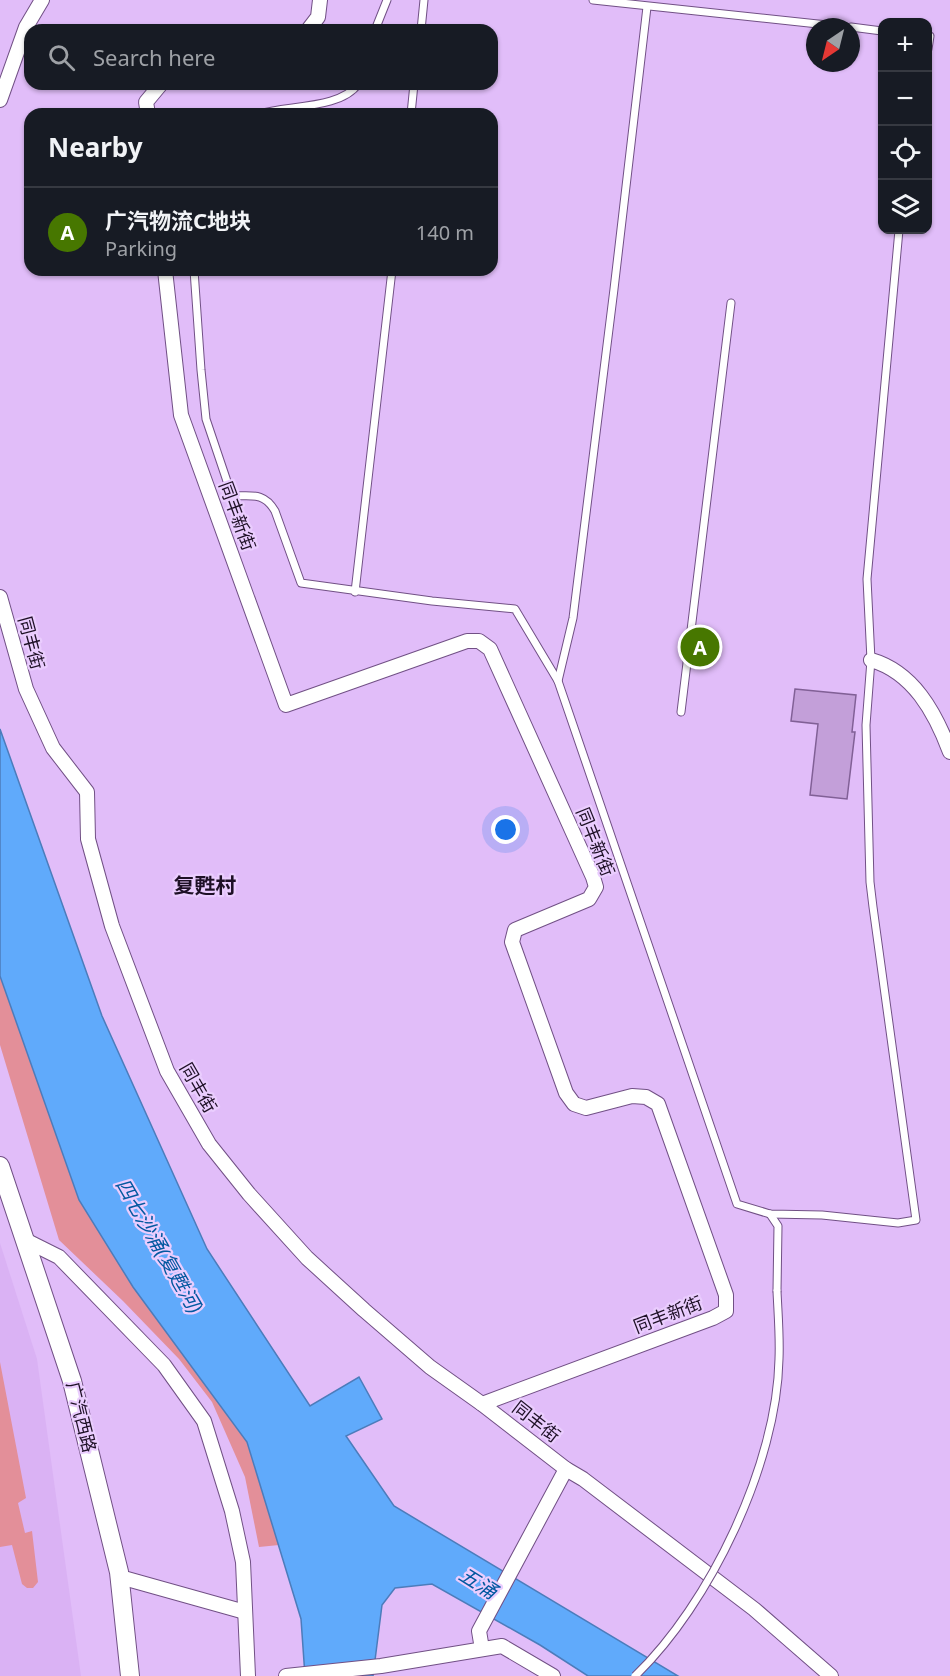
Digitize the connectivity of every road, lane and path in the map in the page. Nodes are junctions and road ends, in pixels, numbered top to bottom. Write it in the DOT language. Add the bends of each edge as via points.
graph roads {
  1 [pos="42,0"];
  2 [pos="320,0"];
  3 [pos="387,0"];
  4 [pos="424,0"];
  5 [pos="593,0"];
  6 [pos="646,7"];
  7 [pos="806,23"];
  8 [pos="28,24"];
  9 [pos="313,24"];
  10 [pos="377,24"];
  11 [pos="421,24"];
  12 [pos="860,28"];
  13 [pos="878,30"];
  14 [pos="24,33"];
  15 [pos="156,90"];
  16 [pos="353,90"];
  17 [pos="413,90"];
  18 [pos="0,100"];
  19 [pos="147,108"];
  20 [pos="291,108"];
  21 [pos="412,108"];
  22 [pos="899,234"];
  23 [pos="166,276"];
  24 [pos="194,276"];
  25 [pos="391,276"];
  26 [pos="731,303"];
  27 [pos="355,591"];
  28 [pos="0,597"];
  29 [pos="870,660"];
  30 [pos="558,681"];
  31 [pos="681,712"];
  32 [pos="950,752"];
  33 [pos="0,1167"];
  34 [pos="770,1214"];
  35 [pos="25,1240"];
  36 [pos="482,1404"];
  37 [pos="566,1469"];
  38 [pos="120,1577"];
  39 [pos="245,1612"];
  40 [pos="482,1649"];
  41 [pos="130,1676"];
  42 [pos="248,1676"];
  43 [pos="286,1676"];
  44 [pos="553,1676"];
  45 [pos="635,1676"];
  46 [pos="831,1676"];
  1 -- 8 [label="street"];
  2 -- 9 [label="street" via="318,17"];
  3 -- 10 [label="lane"];
  4 -- 11 [label="lane"];
  5 -- 6 [label="lane"];
  6 -- 7 [label="lane"];
  6 -- 30 [label="lane" via="573,618"];
  12 -- 13 [label="lane"];
  14 -- 18 [label="street"];
  15 -- 19 [label="street" via="146,102"];
  16 -- 20 [label="lane" via="338,99"];
  17 -- 21 [label="lane"];
  22 -- 29 [label="lane" via="867,579"];
  23 -- 36 [label="street, 同丰新街" via="181,415 286,705 467,641 479,641 490,649 596,887 589,899 515,930 512,942 566,1093 574,1104 586,1108 632,1096 646,1097 658,1104 726,1295 726,1311 713,1318"];
  24 -- 27 [label="lane" via="206,419 232,496 255,495 270,503 301,584"];
  25 -- 27 [label="lane"];
  26 -- 31 [label="lane"];
  27 -- 30 [label="lane" via="515,609"];
  28 -- 36 [label="street, 同丰街" via="26,689 53,748 87,792 88,839 112,926 167,1071 209,1144 307,1258 430,1366"];
  29 -- 32 [label="street" via="903,675 923,698"];
  29 -- 34 [label="lane" via="866,725 870,882 916,1220 898,1223"];
  30 -- 34 [label="lane" via="737,1204"];
  33 -- 35 [label="street, 广汽西路"];
  34 -- 45 [label="lane, bridge" via="778,1226 780,1360 765,1446 739,1522 707,1584"];
  35 -- 38 [label="street, 广汽西路" via="72,1381"];
  35 -- 39 [label="street" via="59,1257 164,1365 204,1421 243,1562"];
  36 -- 37 [label="street, 同丰街"];
  37 -- 40 [label="street" via="479,1631"];
  37 -- 46 [label="street, 同丰街" via="754,1609"];
  38 -- 39 [label="street"];
  38 -- 41 [label="street, 广汽西路"];
  39 -- 42 [label="street"];
  40 -- 43 [label="street" via="381,1666"];
  40 -- 44 [label="street" via="502,1646"];
}
